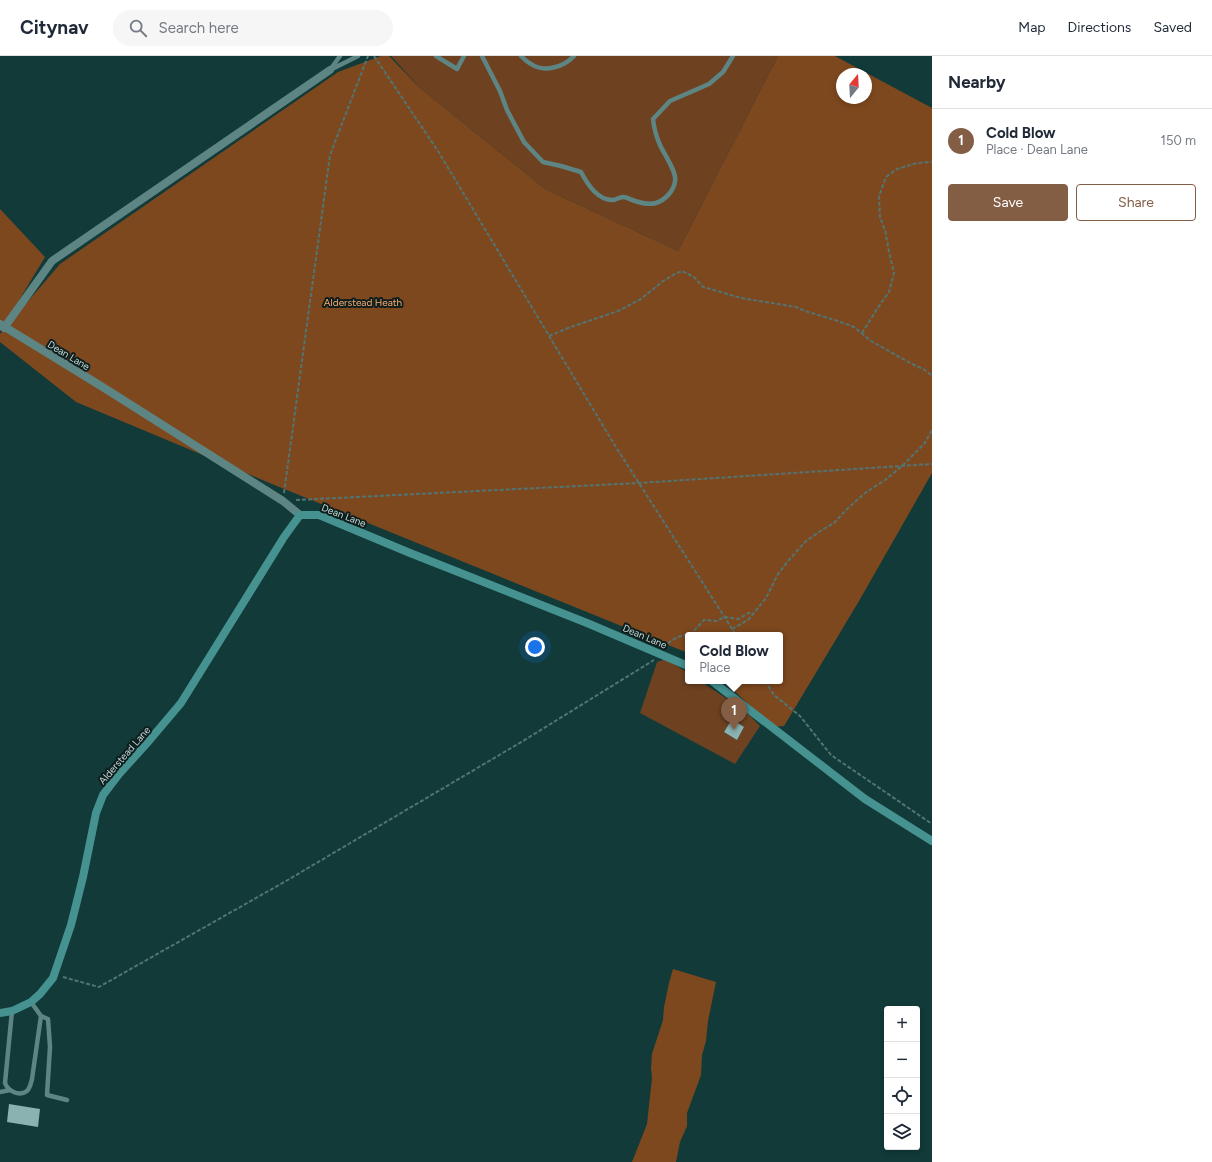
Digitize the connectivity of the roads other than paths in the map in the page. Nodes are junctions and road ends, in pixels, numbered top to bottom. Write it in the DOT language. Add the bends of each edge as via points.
graph roads {
  1 [pos="340,56"];
  2 [pos="358,56"];
  3 [pos="436,56"];
  4 [pos="464,56"];
  5 [pos="482,56"];
  6 [pos="521,56"];
  7 [pos="574,56"];
  8 [pos="733,56"];
  9 [pos="330,70"];
  10 [pos="2,326"];
  11 [pos="300,515"];
  12 [pos="685,665"];
  13 [pos="716,684"];
  14 [pos="932,841"];
  15 [pos="31,1002"];
  16 [pos="12,1011"];
  17 [pos="0,1013"];
  18 [pos="41,1016"];
  19 [pos="10,1090"];
  20 [pos="0,1092"];
  21 [pos="67,1100"];
  1 -- 9 [label="lane"];
  2 -- 9 [label="lane"];
  3 -- 4 [label="lane" via="457,69"];
  5 -- 8 [label="lane" via="524,142 542,162 581,172 595,192 606,199 625,197 646,204 656,203 668,195 676,180 654,129 653,118 670,101 709,84 723,72"];
  6 -- 7 [label="lane" via="541,69 561,66"];
  9 -- 10 [label="street" via="52,261"];
  10 -- 11 [label="street, Dean Lane" via="283,500"];
  11 -- 12 [label="main road, Dean Lane" via="319,515 586,622"];
  11 -- 15 [label="main road, Alderstead Lane" via="181,703 118,774 103,795 96,813 71,926 53,978"];
  13 -- 14 [label="main road" via="865,799"];
  15 -- 16 [label="main road, Alderstead Lane"];
  15 -- 18 [label="lane"];
  16 -- 17 [label="main road, Alderstead Lane"];
  16 -- 19 [label="lane" via="5,1076 5,1083"];
  18 -- 19 [label="lane" via="29,1088 22,1094"];
  18 -- 21 [label="lane" via="48,1019 50,1048 47,1095"];
  19 -- 20 [label="lane"];
}
